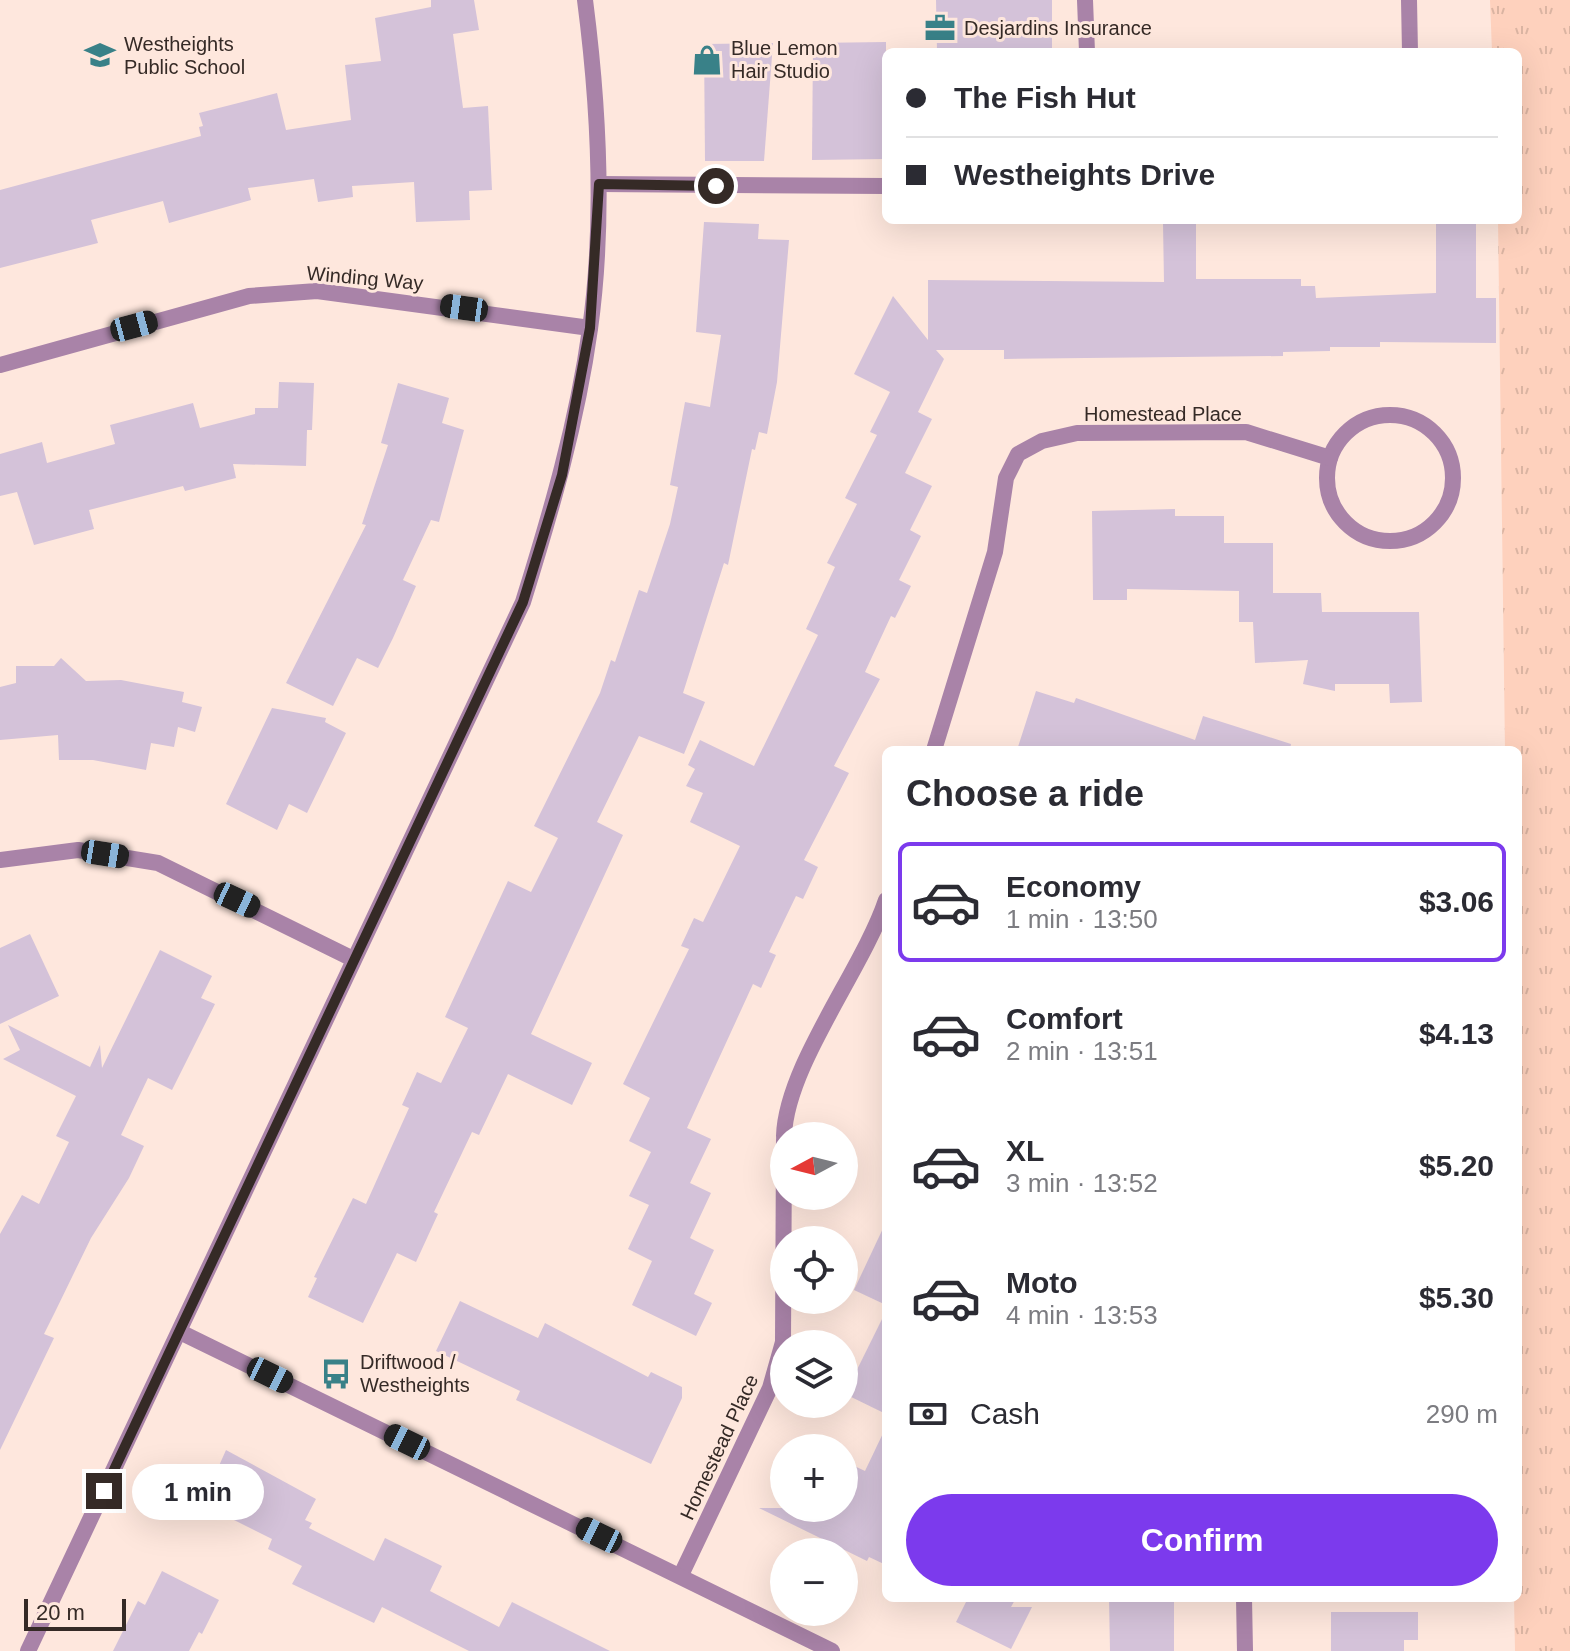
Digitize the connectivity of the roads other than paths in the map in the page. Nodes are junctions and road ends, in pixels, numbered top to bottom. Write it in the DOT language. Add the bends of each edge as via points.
graph roads {
  1 [pos="585,0"];
  2 [pos="1085,0"];
  3 [pos="1409,0"];
  4 [pos="1087,48"];
  5 [pos="1410,48"];
  6 [pos="599,184"];
  7 [pos="882,186"];
  8 [pos="590,328"];
  9 [pos="0,365"];
  10 [pos="1330,458"];
  11 [pos="935,746"];
  12 [pos="0,860"];
  13 [pos="882,908"];
  14 [pos="353,959"];
  15 [pos="785,1122"];
  16 [pos="784,1210"];
  17 [pos="180,1332"];
  18 [pos="681,1575"];
  19 [pos="1244,1602"];
  20 [pos="28,1651"];
  21 [pos="832,1651"];
  22 [pos="1245,1651"];
  1 -- 6 [label="street"];
  2 -- 4 [label="street"];
  3 -- 5 [label="street"];
  6 -- 7 [label="street"];
  6 -- 8 [label="street"];
  8 -- 9 [label="street, Winding Way" via="317,291 249,296"];
  8 -- 14 [label="street" via="562,475 523,602"];
  10 -- 10 [label="street" via="1328,490 1336,511 1369,538 1411,538 1425,532 1447,508 1454,484 1449,452 1435,432 1416,420 1393,414 1371,417 1340,438"];
  10 -- 11 [label="street, Homestead Place" via="1246,432 1077,433 1042,441 1018,454 1006,478 995,552"];
  12 -- 14 [label="street" via="78,850 158,863"];
  13 -- 15 [label="street, Homestead Place" via="802,1072"];
  14 -- 17 [label="street"];
  16 -- 18 [label="street, Homestead Place" via="783,1342 770,1388"];
  17 -- 18 [label="street"];
  17 -- 20 [label="street"];
  18 -- 21 [label="street"];
  19 -- 22 [label="street"];
}
